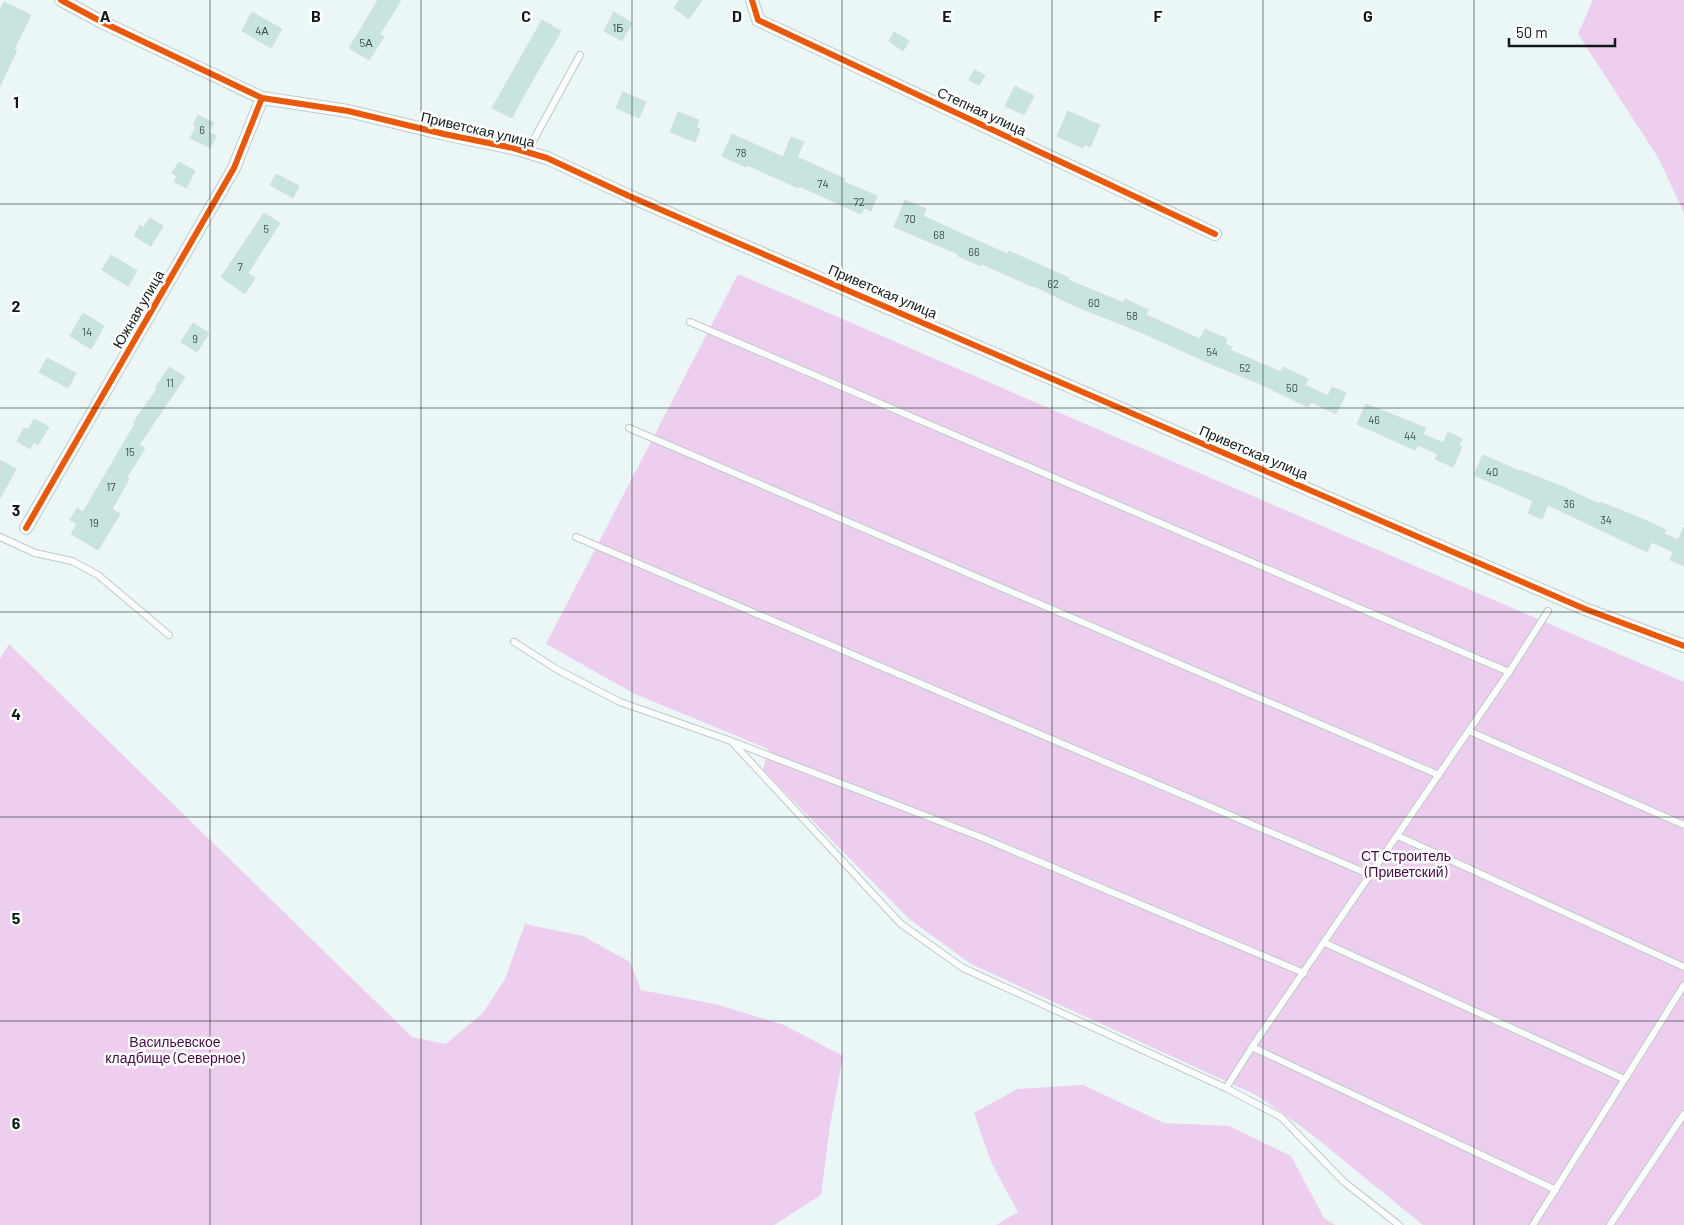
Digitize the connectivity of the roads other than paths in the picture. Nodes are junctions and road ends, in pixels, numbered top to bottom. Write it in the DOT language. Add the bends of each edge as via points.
graph roads {
  1 [pos="61,0"];
  2 [pos="752,0"];
  3 [pos="580,55"];
  4 [pos="262,98"];
  5 [pos="527,152"];
  6 [pos="1215,234"];
  7 [pos="690,322"];
  8 [pos="629,428"];
  9 [pos="26,528"];
  10 [pos="0,537"];
  11 [pos="576,537"];
  12 [pos="1548,611"];
  13 [pos="169,635"];
  14 [pos="514,642"];
  15 [pos="1684,646"];
  16 [pos="1509,672"];
  17 [pos="1469,731"];
  18 [pos="731,741"];
  19 [pos="1439,775"];
  20 [pos="1684,825"];
  21 [pos="1398,836"];
  22 [pos="1371,875"];
  23 [pos="1325,943"];
  24 [pos="1684,967"];
  25 [pos="1304,973"];
  26 [pos="1684,985"];
  27 [pos="1252,1047"];
  28 [pos="1624,1079"];
  29 [pos="1226,1088"];
  30 [pos="1684,1114"];
  31 [pos="1556,1190"];
  32 [pos="1399,1225"];
  33 [pos="1533,1225"];
  34 [pos="1610,1225"];
  1 -- 4 [label="street, Приветская улица"];
  2 -- 6 [label="street, Степная улица" via="758,20"];
  3 -- 5 [label="lane"];
  4 -- 5 [label="street, Приветская улица" via="348,111"];
  4 -- 9 [label="street, Южная улица" via="234,168"];
  5 -- 15 [label="street, Приветская улица" via="1585,610"];
  7 -- 16 [label="lane"];
  8 -- 19 [label="lane"];
  10 -- 13 [label="lane" via="35,553 72,561 98,575"];
  11 -- 22 [label="lane"];
  12 -- 16 [label="lane"];
  14 -- 18 [label="lane" via="558,670 620,702"];
  16 -- 17 [label="lane"];
  17 -- 19 [label="lane"];
  17 -- 20 [label="lane"];
  18 -- 25 [label="lane" via="983,838"];
  18 -- 29 [label="lane" via="901,924 963,968"];
  19 -- 21 [label="lane"];
  21 -- 22 [label="lane"];
  21 -- 24 [label="lane"];
  22 -- 23 [label="lane"];
  23 -- 25 [label="lane"];
  23 -- 28 [label="lane"];
  25 -- 27 [label="lane"];
  26 -- 28 [label="lane"];
  27 -- 29 [label="lane"];
  27 -- 31 [label="lane"];
  28 -- 31 [label="lane"];
  29 -- 32 [label="lane" via="1281,1117 1344,1182"];
  30 -- 34 [label="lane"];
  31 -- 33 [label="lane"];
}
